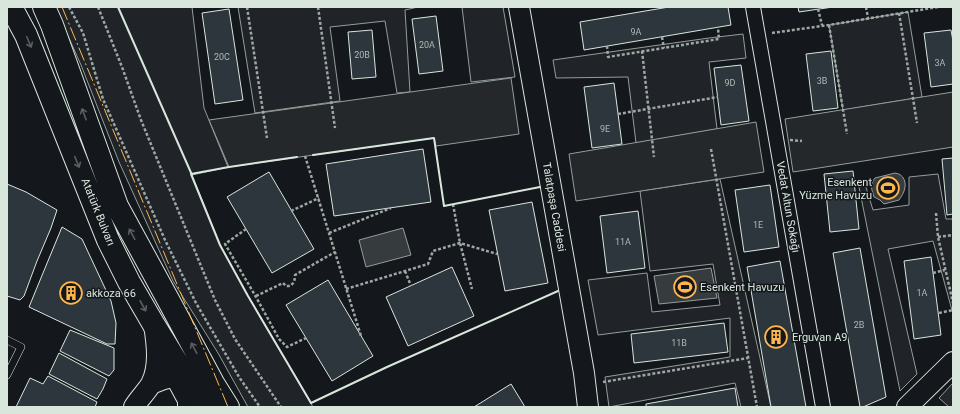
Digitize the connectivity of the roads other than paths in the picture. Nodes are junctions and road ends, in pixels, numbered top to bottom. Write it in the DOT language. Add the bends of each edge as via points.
graph roads {
  1 [pos="11,7"];
  2 [pos="44,7"];
  3 [pos="519,7"];
  4 [pos="753,7"];
  5 [pos="154,325"];
  6 [pos="7,340"];
  7 [pos="157,360"];
  8 [pos="953,362"];
  9 [pos="7,375"];
  10 [pos="178,375"];
  11 [pos="213,383"];
  12 [pos="151,384"];
  13 [pos="134,407"];
  14 [pos="185,407"];
  15 [pos="206,407"];
  16 [pos="228,407"];
  17 [pos="588,407"];
  18 [pos="823,407"];
  19 [pos="907,407"];
  1 -- 5 [label="main road, Atatürk Bulvarı, one-way" via="26,34 108,240"];
  11 -- 2 [label="main road, Atatürk Bulvarı, one-way" via="117,206"];
  3 -- 17 [label="street, Talatpaşa Caddesi"];
  4 -- 18 [label="street, Vedat Altun Sokağı"];
  5 -- 7 [label="street"];
  5 -- 10 [label="main road, Atatürk Bulvarı"];
  6 -- 9 [label="lane" via="20,347"];
  7 -- 10 [label="street"];
  7 -- 12 [label="street"];
  8 -- 19 [label="street"];
  10 -- 11 [label="main road" via="195,374"];
  10 -- 12 [label="street"];
  10 -- 14 [label="street"];
  10 -- 15 [label="main road, Atatürk Bulvarı"];
  11 -- 16 [label="main road, Atatürk Bulvarı"];
  12 -- 13 [label="street"];
}
